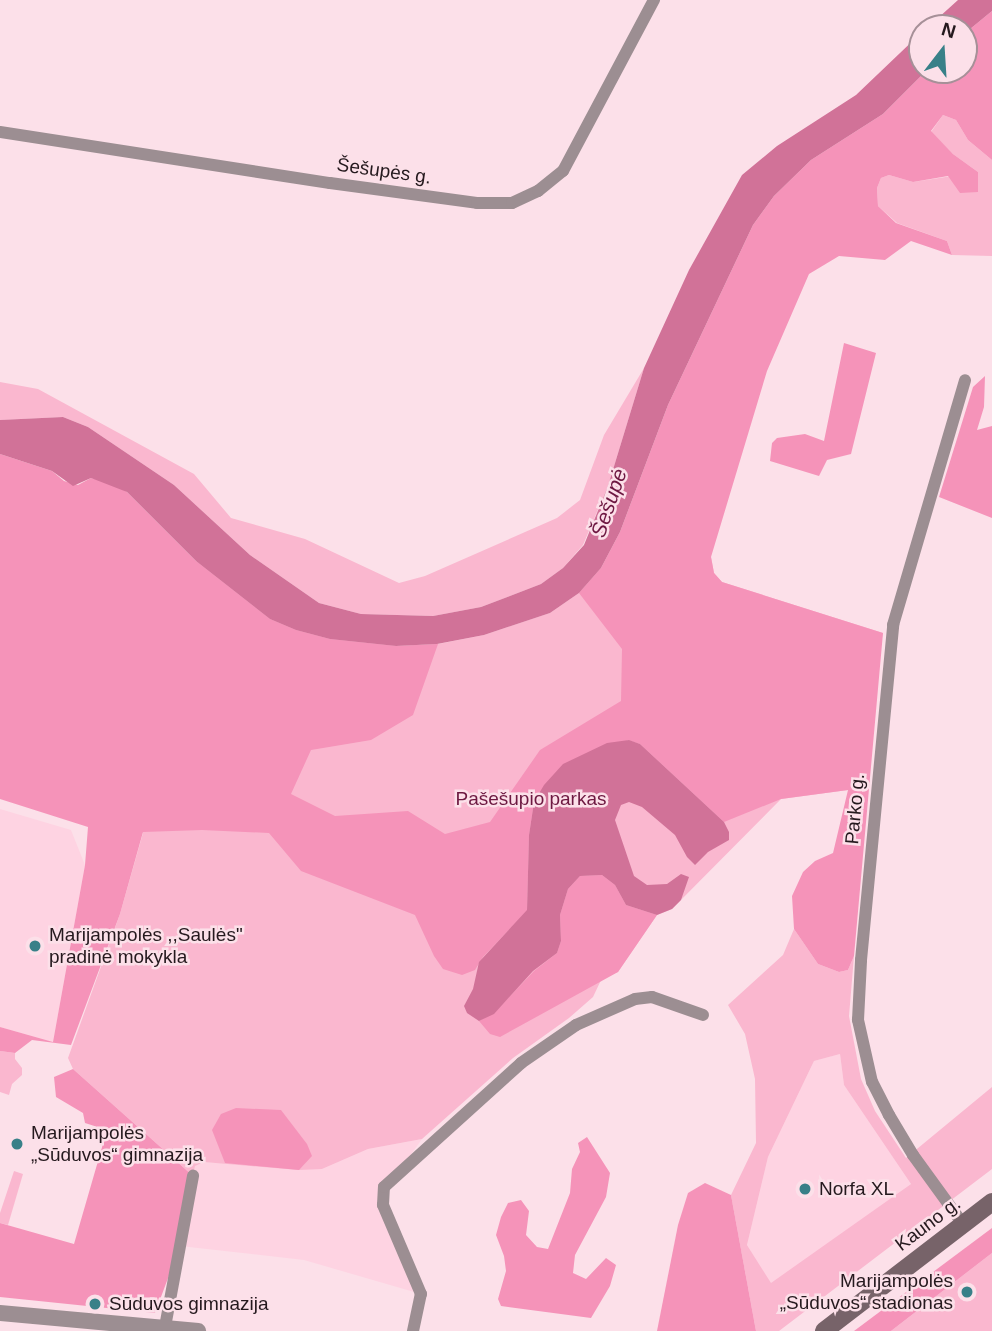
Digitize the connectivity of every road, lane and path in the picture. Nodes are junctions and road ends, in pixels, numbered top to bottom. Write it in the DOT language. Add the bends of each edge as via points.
graph roads {
  1 [pos="654,0"];
  2 [pos="0,132"];
  3 [pos="965,380"];
  4 [pos="703,1015"];
  5 [pos="193,1177"];
  6 [pos="992,1202"];
  7 [pos="963,1224"];
  8 [pos="0,1313"];
  9 [pos="165,1327"];
  10 [pos="198,1331"];
  11 [pos="413,1331"];
  12 [pos="824,1331"];
  1 -- 2 [label="street, Šešupės g." via="563,170 538,191 512,203 477,203 330,183"];
  3 -- 7 [label="street, Parko g." via="893,625 858,1020 868,1070 889,1115"];
  4 -- 11 [label="street" via="652,997 635,999 576,1025 521,1063 384,1187 383,1205 421,1294"];
  5 -- 9 [label="street"];
  6 -- 7 [label="main road, Kauno g."];
  7 -- 12 [label="main road, Kauno g."];
  8 -- 9 [label="street"];
  9 -- 10 [label="street"];
}
